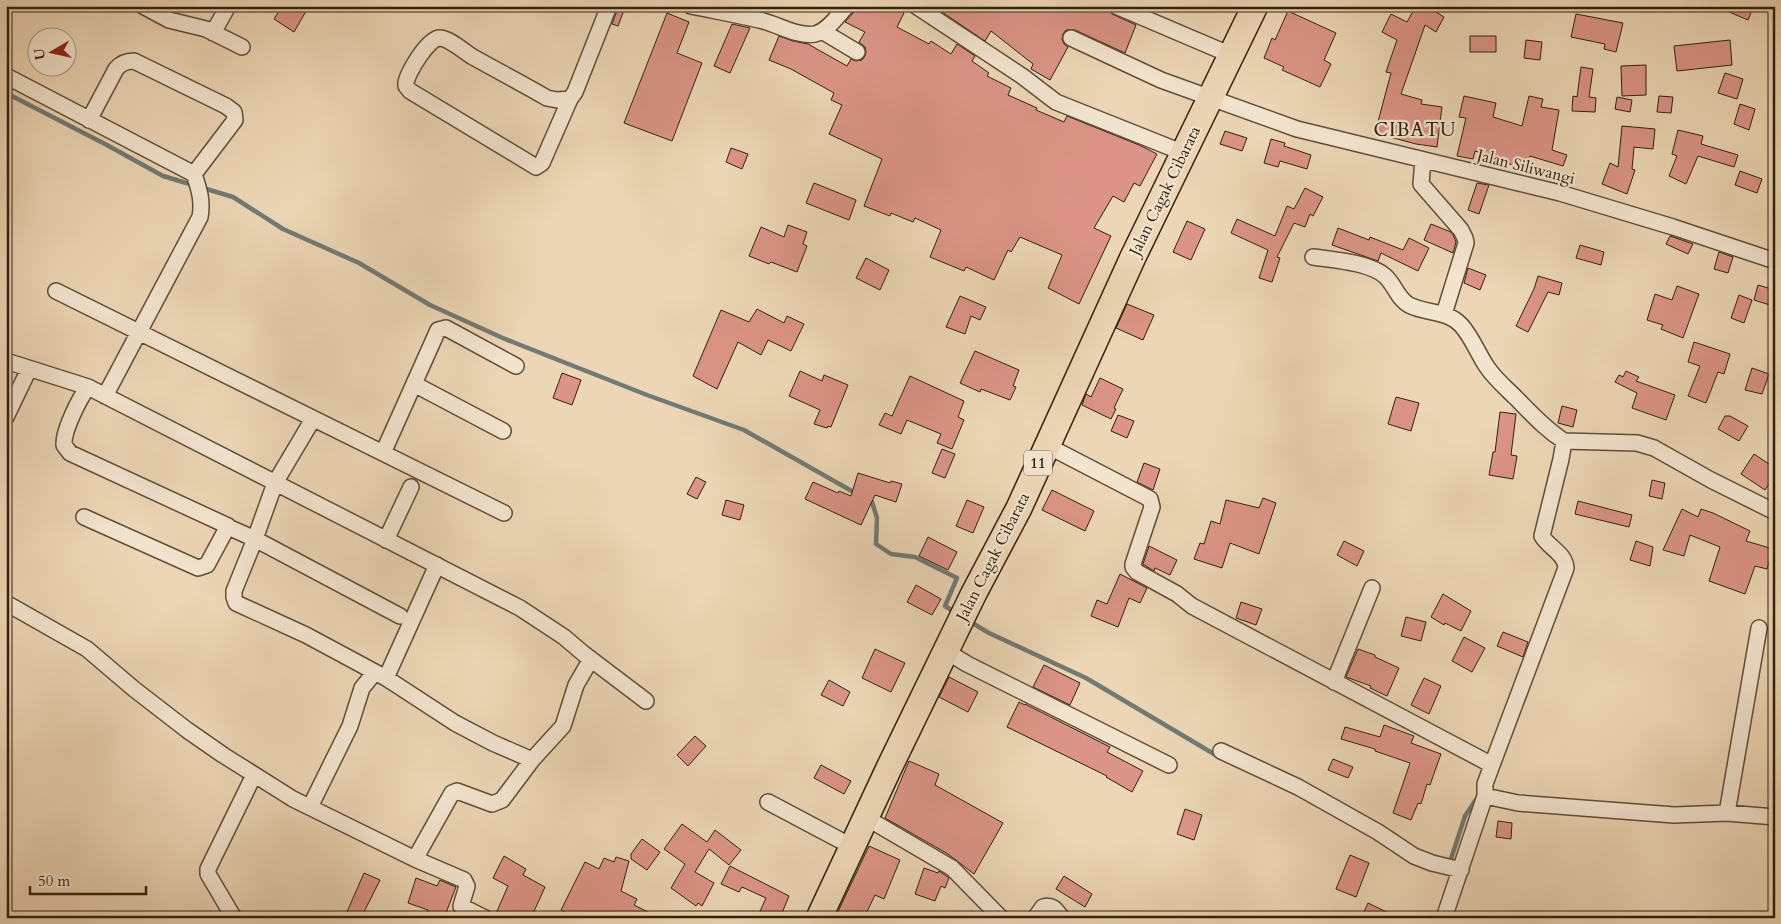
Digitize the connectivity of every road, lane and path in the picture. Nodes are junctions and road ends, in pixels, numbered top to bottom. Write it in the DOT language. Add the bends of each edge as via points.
graph roads {
  1 [pos="143,6"];
  2 [pos="228,6"];
  3 [pos="609,6"];
  4 [pos="691,6"];
  5 [pos="847,6"];
  6 [pos="916,6"];
  7 [pos="1116,6"];
  8 [pos="1255,6"];
  9 [pos="822,32"];
  10 [pos="213,33"];
  11 [pos="1071,38"];
  12 [pos="242,47"];
  13 [pos="857,52"];
  14 [pos="1231,55"];
  15 [pos="6,76"];
  16 [pos="1210,97"];
  17 [pos="570,99"];
  18 [pos="89,120"];
  19 [pos="1184,153"];
  20 [pos="1423,160"];
  21 [pos="194,174"];
  22 [pos="1312,257"];
  23 [pos="1775,261"];
  24 [pos="56,291"];
  25 [pos="1444,314"];
  26 [pos="139,332"];
  27 [pos="6,361"];
  28 [pos="516,366"];
  29 [pos="30,369"];
  30 [pos="414,384"];
  31 [pos="88,387"];
  32 [pos="104,396"];
  33 [pos="6,417"];
  34 [pos="314,419"];
  35 [pos="503,431"];
  36 [pos="1564,440"];
  37 [pos="1046,445"];
  38 [pos="383,453"];
  39 [pos="275,483"];
  40 [pos="411,487"];
  41 [pos="1775,512"];
  42 [pos="504,513"];
  43 [pos="84,517"];
  44 [pos="228,527"];
  45 [pos="256,539"];
  46 [pos="386,540"];
  47 [pos="437,565"];
  48 [pos="1372,588"];
  49 [pos="6,603"];
  50 [pos="400,616"];
  51 [pos="1759,628"];
  52 [pos="946,651"];
  53 [pos="590,659"];
  54 [pos="380,675"];
  55 [pos="1334,682"];
  56 [pos="646,701"];
  57 [pos="1221,751"];
  58 [pos="532,760"];
  59 [pos="1169,765"];
  60 [pos="1492,765"];
  61 [pos="254,775"];
  62 [pos="1485,796"];
  63 [pos="768,802"];
  64 [pos="310,807"];
  65 [pos="1727,813"];
  66 [pos="865,816"];
  67 [pos="1775,817"];
  68 [pos="852,846"];
  69 [pos="415,859"];
  70 [pos="1461,870"];
  71 [pos="234,918"];
  72 [pos="485,918"];
  73 [pos="819,918"];
  74 [pos="1001,918"];
  75 [pos="1035,918"];
  76 [pos="1062,918"];
  77 [pos="1444,918"];
  1 -- 10 [label="street" via="169,20"];
  2 -- 10 [label="street"];
  3 -- 17 [label="street"];
  4 -- 9 [label="street" via="763,21 800,33"];
  5 -- 9 [label="street"];
  6 -- 19 [label="street" via="1056,102"];
  7 -- 14 [label="street"];
  8 -- 14 [label="highway, Jalan Cagak Cibarata / 11"];
  9 -- 13 [label="street"];
  10 -- 12 [label="street"];
  11 -- 16 [label="street, Jalan Siliwangi" via="1161,80"];
  14 -- 16 [label="highway, Jalan Cagak Cibarata / 11"];
  15 -- 18 [label="street"];
  16 -- 19 [label="highway, Jalan Cagak Cibarata / 11"];
  16 -- 20 [label="street, Jalan Siliwangi" via="1297,129"];
  17 -- 17 [label="street" via="547,98 440,38 430,42 422,52 406,82 410,91 536,167 542,163"];
  18 -- 21 [label="street"];
  18 -- 21 [label="street" via="116,69 134,60 226,106 234,112 235,120"];
  19 -- 37 [label="highway, Jalan Cagak Cibarata / 11"];
  20 -- 23 [label="street, Jalan Siliwangi" via="1560,193"];
  20 -- 25 [label="street" via="1421,184 1461,230 1466,243"];
  21 -- 26 [label="street" via="201,198 200,217"];
  22 -- 25 [label="street" via="1378,271 1389,280 1403,301"];
  24 -- 26 [label="street"];
  25 -- 36 [label="street" via="1467,332 1492,374 1549,432"];
  26 -- 32 [label="street"];
  26 -- 34 [label="street"];
  27 -- 29 [label="street"];
  28 -- 30 [label="street" via="446,328 435,334"];
  29 -- 31 [label="street"];
  29 -- 33 [label="street"];
  30 -- 35 [label="street"];
  30 -- 38 [label="street"];
  31 -- 32 [label="street"];
  31 -- 44 [label="street" via="64,435 64,445 70,453"];
  32 -- 39 [label="street"];
  34 -- 38 [label="street"];
  34 -- 39 [label="street"];
  36 -- 41 [label="street" via="1636,443 1654,448"];
  36 -- 60 [label="street" via="1542,536 1563,558 1566,568"];
  37 -- 52 [label="highway, Jalan Cagak Cibarata / 11" via="1019,508"];
  37 -- 55 [label="street" via="1150,499 1152,506 1132,564 1134,570 1192,606"];
  38 -- 42 [label="street"];
  39 -- 45 [label="street"];
  39 -- 46 [label="street"];
  40 -- 46 [label="street"];
  43 -- 44 [label="street" via="198,568 207,566"];
  44 -- 45 [label="street"];
  45 -- 50 [label="street"];
  45 -- 54 [label="street" via="234,591 236,603 306,635"];
  46 -- 47 [label="street"];
  47 -- 53 [label="street" via="520,608"];
  47 -- 54 [label="street"];
  48 -- 55 [label="street"];
  49 -- 61 [label="street" via="87,649 187,730"];
  51 -- 65 [label="street"];
  52 -- 59 [label="street"];
  52 -- 66 [label="highway, Jalan Cagak Cibarata / 11"];
  53 -- 56 [label="street"];
  53 -- 58 [label="street" via="576,685 563,726"];
  54 -- 58 [label="street" via="455,723"];
  54 -- 64 [label="street" via="362,688 350,726"];
  55 -- 60 [label="street"];
  57 -- 70 [label="street" via="1298,787 1414,856"];
  58 -- 69 [label="street" via="499,802 492,804 457,791 452,793"];
  60 -- 62 [label="street" via="1485,784"];
  61 -- 64 [label="street"];
  61 -- 71 [label="street" via="208,869"];
  62 -- 65 [label="street" via="1518,803 1674,815"];
  62 -- 70 [label="street"];
  63 -- 68 [label="street"];
  64 -- 69 [label="street"];
  65 -- 67 [label="street"];
  66 -- 68 [label="highway, Jalan Cagak Cibarata / 11"];
  66 -- 74 [label="street" via="952,868"];
  68 -- 73 [label="highway, Jalan Cagak Cibarata / 11"];
  69 -- 72 [label="street" via="464,880 467,886 461,906"];
  70 -- 77 [label="street"];
  75 -- 76 [label="street" via="1043,907 1050,906"];
}
